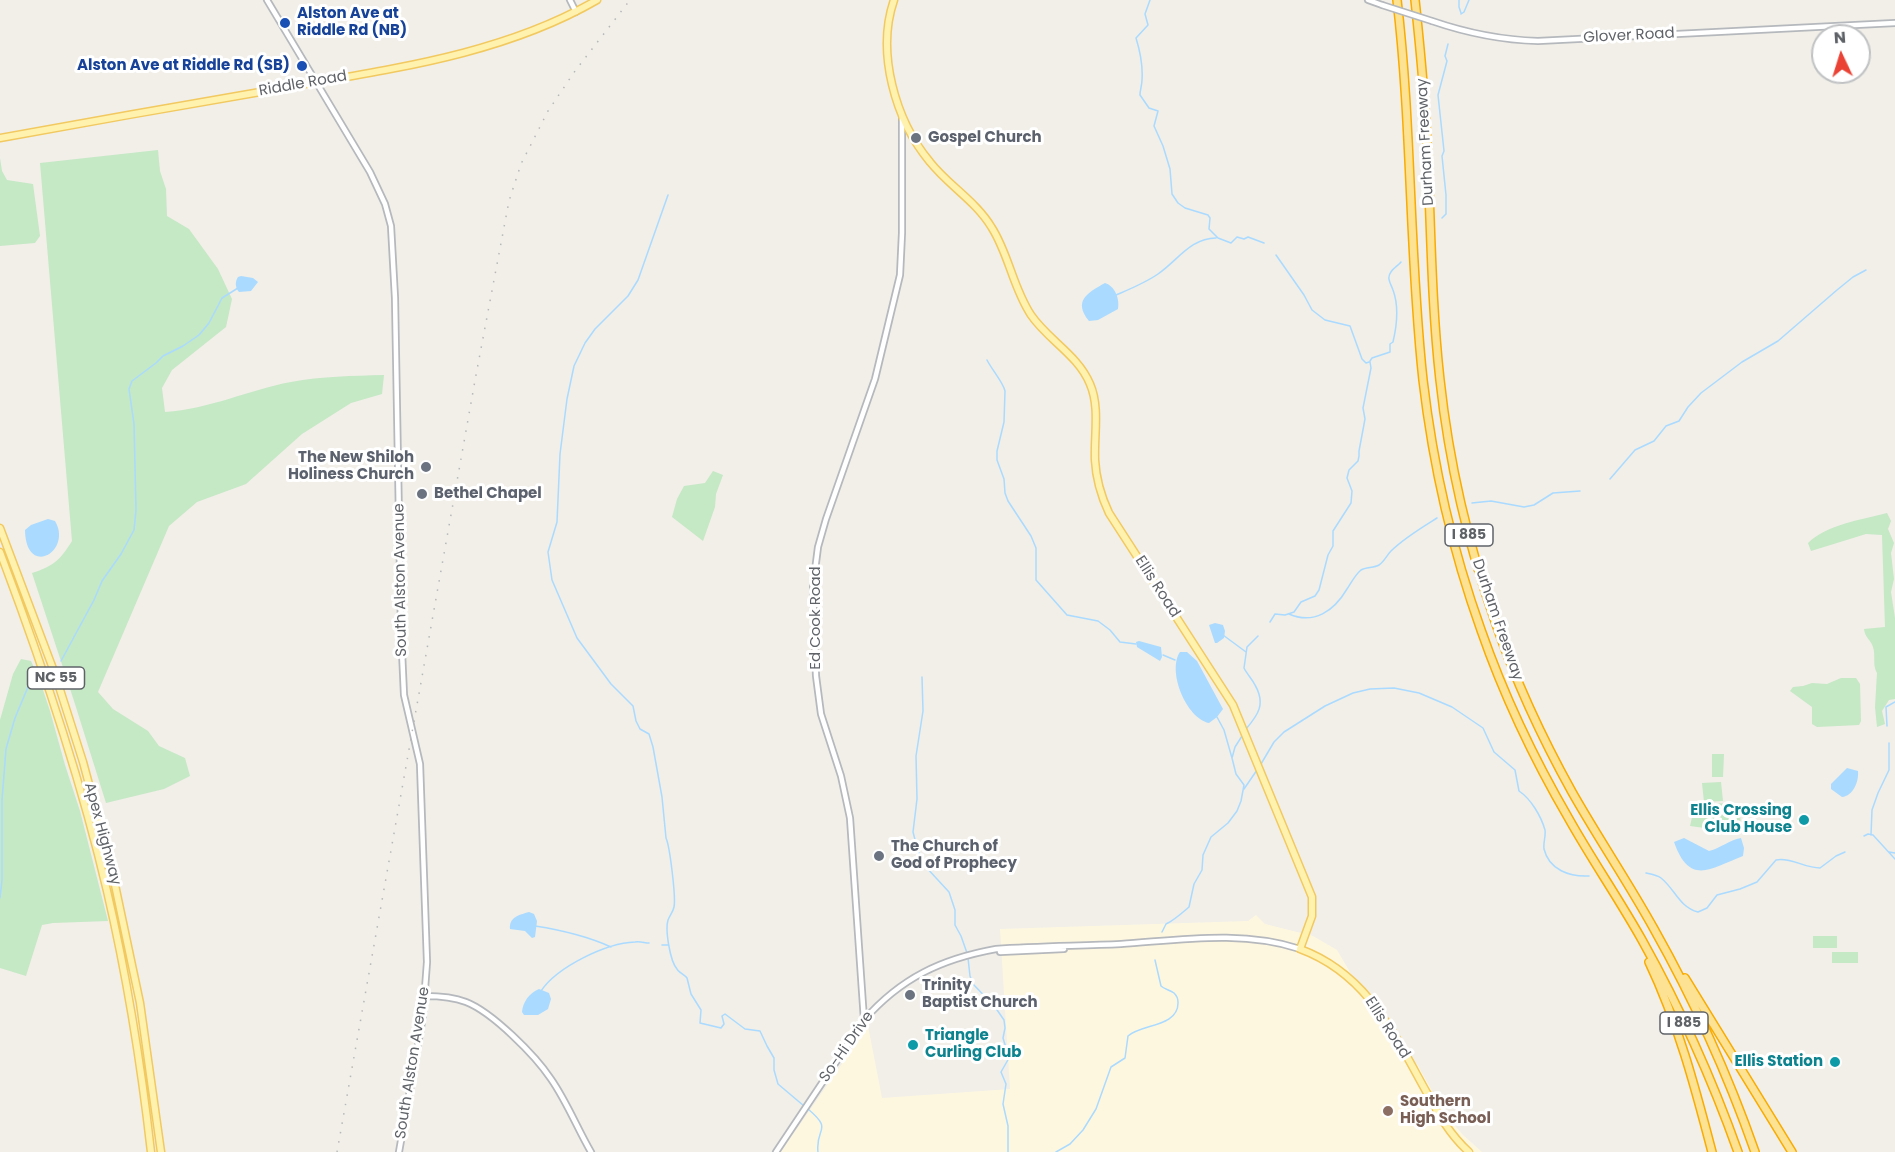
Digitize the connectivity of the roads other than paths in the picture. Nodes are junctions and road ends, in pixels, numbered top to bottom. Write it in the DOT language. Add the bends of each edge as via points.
graph roads {
  1 [pos="267,0"];
  2 [pos="570,0"];
  3 [pos="597,0"];
  4 [pos="894,0"];
  5 [pos="1368,0"];
  6 [pos="1397,0"];
  7 [pos="1415,0"];
  8 [pos="576,12"];
  9 [pos="1895,23"];
  10 [pos="316,82"];
  11 [pos="902,116"];
  12 [pos="0,138"];
  13 [pos="0,528"];
  14 [pos="0,552"];
  15 [pos="1618,900"];
  16 [pos="1656,932"];
  17 [pos="1300,949"];
  18 [pos="425,996"];
  19 [pos="864,1020"];
  20 [pos="152,1152"];
  21 [pos="161,1152"];
  22 [pos="399,1152"];
  23 [pos="591,1152"];
  24 [pos="776,1152"];
  25 [pos="1469,1152"];
  26 [pos="1712,1152"];
  27 [pos="1738,1152"];
  28 [pos="1755,1152"];
  29 [pos="1792,1152"];
  1 -- 10 [label="street, South Alston Avenue"];
  2 -- 8 [label="street"];
  3 -- 8 [label="main road, Riddle Road"];
  4 -- 11 [label="main road, Ellis Road" via="886,56"];
  5 -- 9 [label="street, Glover Road, bridge" via="1479,35 1515,40"];
  6 -- 15 [label="highway, Durham Freeway / I 885" via="1423,379 1448,518 1481,630 1516,717 1558,800"];
  7 -- 16 [label="highway, Durham Freeway / I 885" via="1425,106 1438,366 1449,446 1469,536 1488,603 1540,731 1572,793"];
  8 -- 10 [label="main road, Riddle Road" via="482,48"];
  10 -- 12 [label="main road, Riddle Road"];
  10 -- 18 [label="street, South Alston Avenue" via="378,188 391,226 401,639 404,695 421,774"];
  11 -- 17 [label="main road, Ellis Road" via="931,164 978,208 993,228 1018,293 1032,316 1080,365 1090,384 1096,414 1095,460 1101,495 1233,705 1311,897 1312,916"];
  11 -- 19 [label="street, Ed Cook Road" via="900,276 878,370 818,547 813,586 821,714 850,818"];
  13 -- 21 [label="main road, Apex Highway / NC 55" via="60,691 111,866 142,1012"];
  14 -- 20 [label="main road, Apex Highway / NC 55" via="62,727 99,860 130,1004"];
  15 -- 26 [label="highway" via="1678,1031"];
  15 -- 27 [label="highway, Durham Freeway / I 885" via="1683,1021"];
  16 -- 28 [label="highway, Durham Freeway / I 885" via="1703,1025"];
  16 -- 29 [label="highway"];
  17 -- 19 [label="street, So-Hi Drive" via="1238,938 974,953 939,964 906,981"];
  17 -- 25 [label="main road, Ellis Road" via="1331,964 1370,998 1443,1123"];
  18 -- 22 [label="street, South Alston Avenue"];
  18 -- 23 [label="street" via="451,998 477,1007 515,1040 551,1079"];
  19 -- 24 [label="street, So-Hi Drive"];
}
